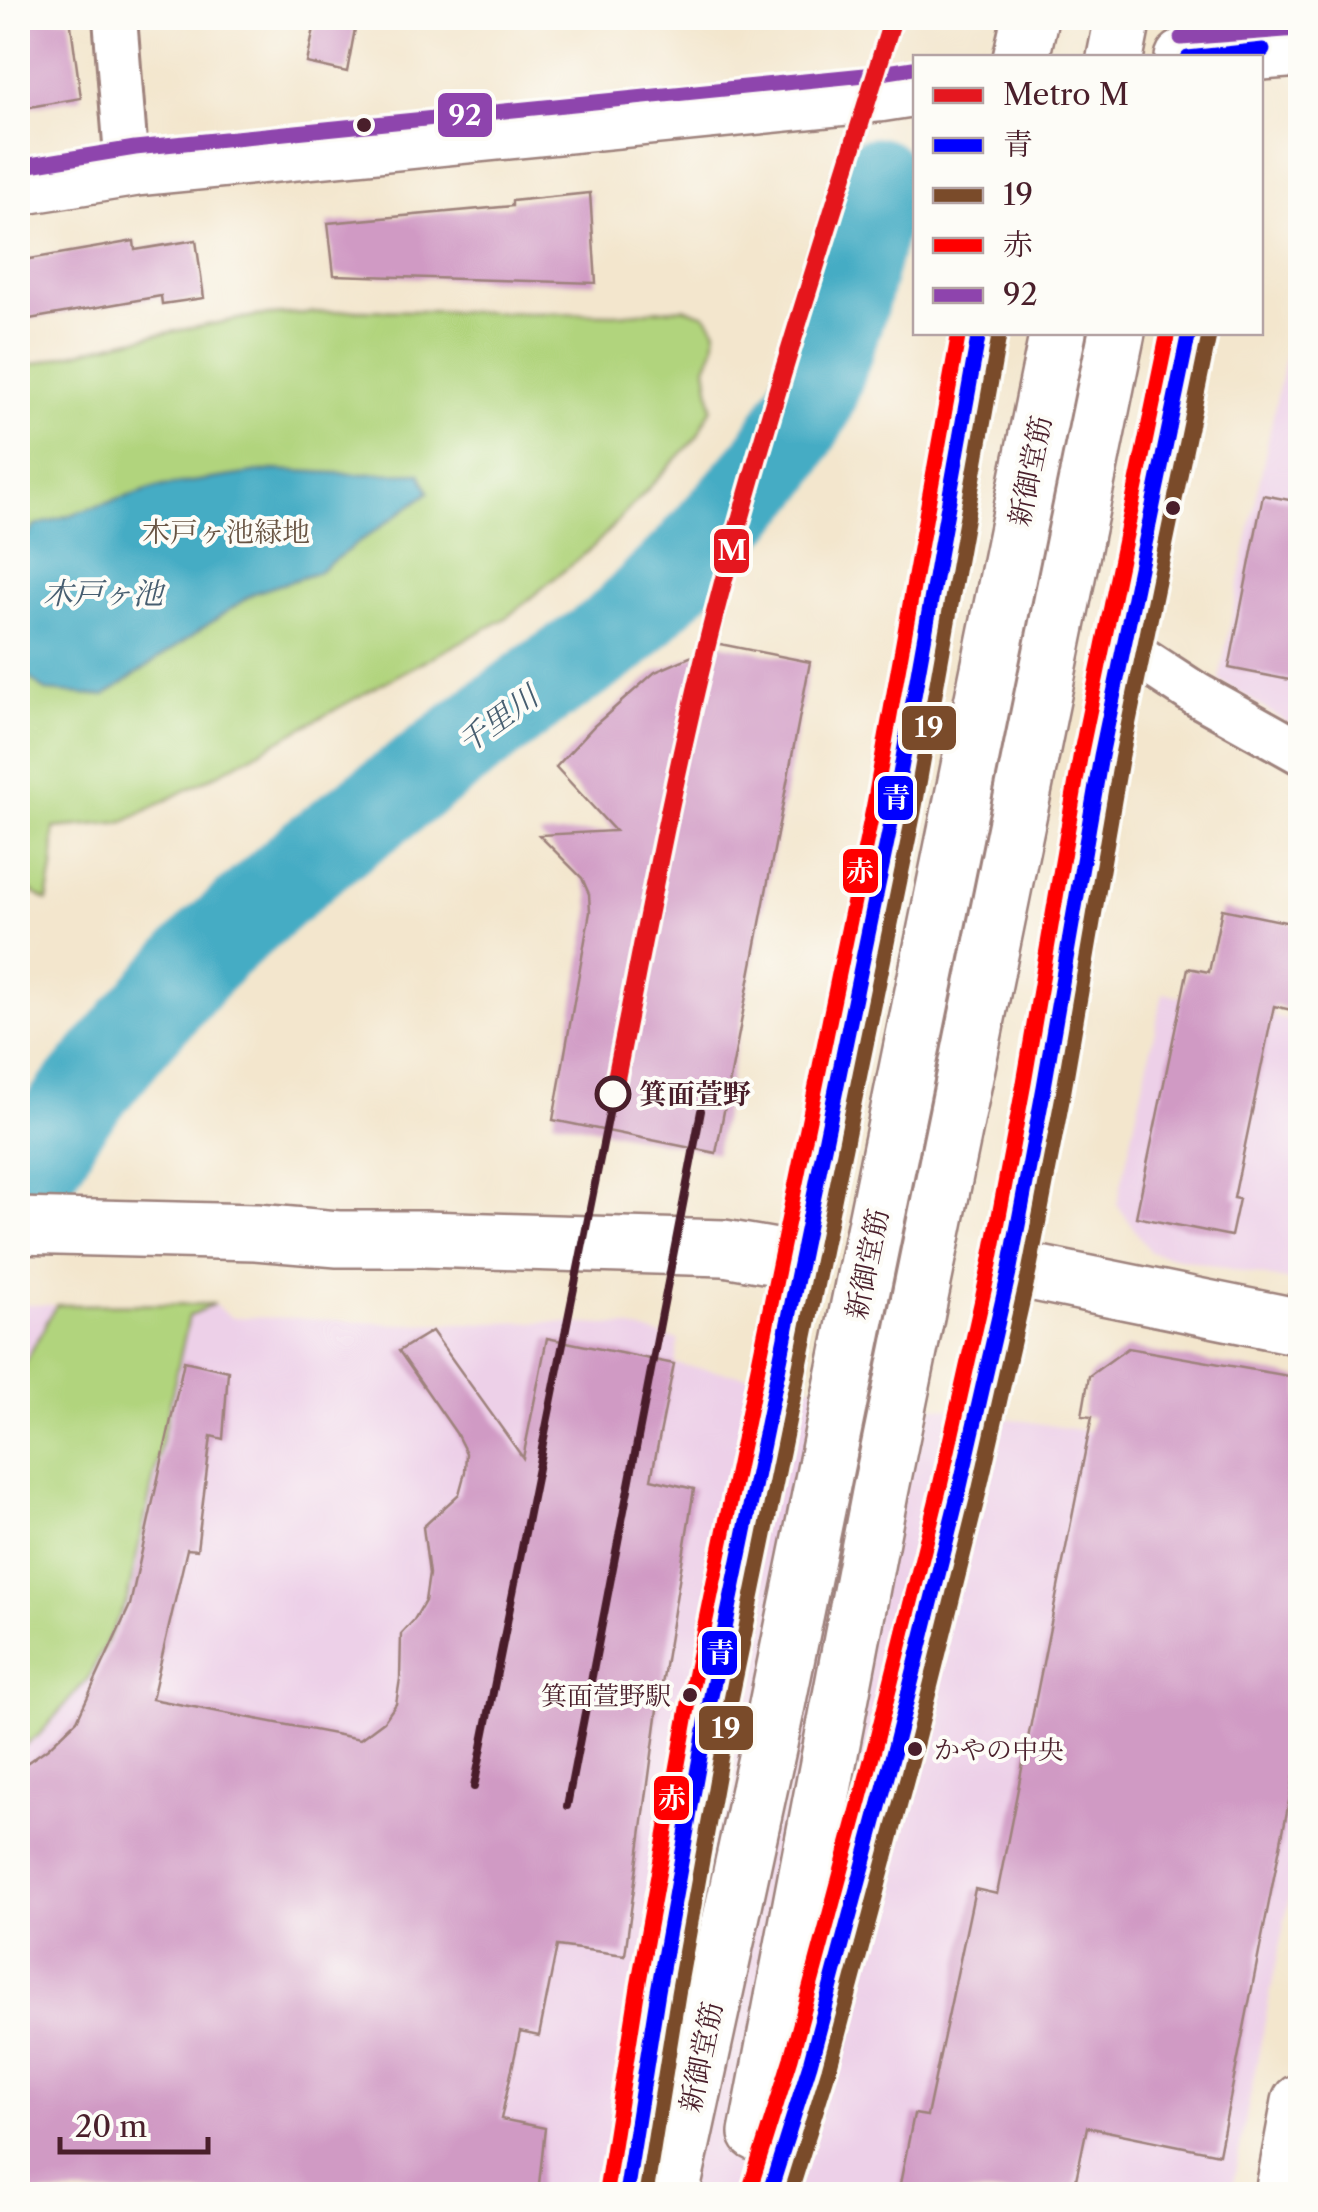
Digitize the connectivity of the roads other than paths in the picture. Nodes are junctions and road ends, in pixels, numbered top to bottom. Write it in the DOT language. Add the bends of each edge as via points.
graph roads {
  1 [pos="115,18"];
  2 [pos="1030,18"];
  3 [pos="1123,18"];
  4 [pos="1182,18"];
  5 [pos="1275,44"];
  6 [pos="1022,55"];
  7 [pos="1116,55"];
  8 [pos="1174,55"];
  9 [pos="1203,55"];
  10 [pos="913,88"];
  11 [pos="137,168"];
  12 [pos="18,188"];
  13 [pos="978,335"];
  14 [pos="1057,335"];
  15 [pos="1115,335"];
  16 [pos="1188,335"];
  17 [pos="1124,646"];
  18 [pos="1300,752"];
  19 [pos="42,1227"];
  20 [pos="799,1261"];
  21 [pos="1010,1268"];
  22 [pos="1300,1327"];
  23 [pos="1300,2102"];
  24 [pos="626,2194"];
  25 [pos="672,2194"];
  26 [pos="745,2194"];
  27 [pos="769,2194"];
  28 [pos="1282,2194"];
  1 -- 11 [label="street" via="124,143"];
  2 -- 6 [label="main road"];
  3 -- 7 [label="main road"];
  4 -- 8 [label="main road"];
  5 -- 9 [label="main road"];
  10 -- 11 [label="main road"];
  11 -- 12 [label="main road"];
  13 -- 20 [label="main road" via="894,808"];
  14 -- 25 [label="main road, 新御堂筋"];
  15 -- 26 [label="main road, 新御堂筋"];
  16 -- 17 [label="main road"];
  17 -- 18 [label="street"];
  17 -- 21 [label="main road"];
  19 -- 20 [label="main road" via="724,1248"];
  20 -- 24 [label="main road" via="710,1701"];
  21 -- 22 [label="main road"];
  21 -- 27 [label="main road" via="895,1747"];
  23 -- 28 [label="main road"];
}
